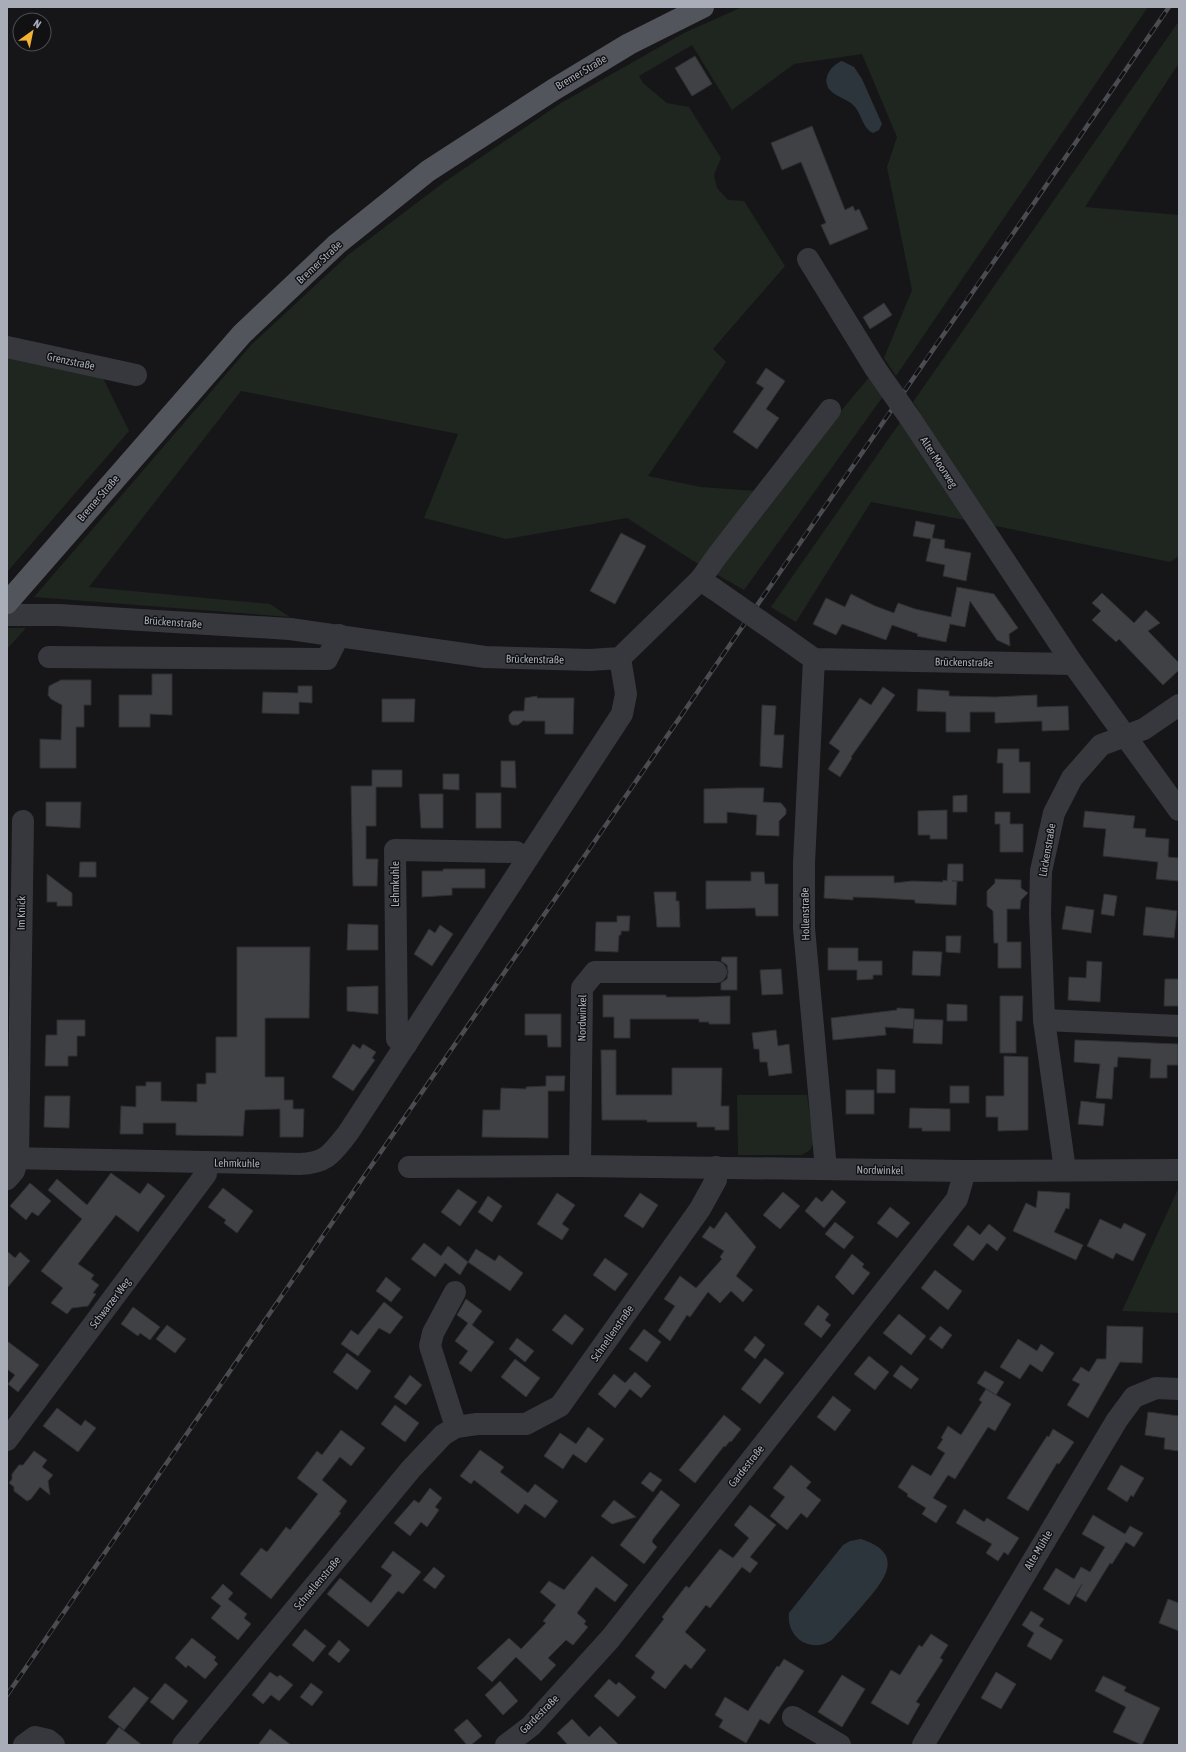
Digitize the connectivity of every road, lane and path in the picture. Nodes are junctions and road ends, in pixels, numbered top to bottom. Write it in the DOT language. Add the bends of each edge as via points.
graph roads {
  1 [pos="704,7"];
  2 [pos="808,259"];
  3 [pos="7,347"];
  4 [pos="136,375"];
  5 [pos="830,410"];
  6 [pos="707,585"];
  7 [pos="7,603"];
  8 [pos="7,615"];
  9 [pos="339,635"];
  10 [pos="49,657"];
  11 [pos="620,658"];
  12 [pos="814,659"];
  13 [pos="1073,664"];
  14 [pos="1179,705"];
  15 [pos="1125,737"];
  16 [pos="1179,810"];
  17 [pos="23,821"];
  18 [pos="526,858"];
  19 [pos="716,972"];
  20 [pos="14,1004"];
  21 [pos="1044,1020"];
  22 [pos="1179,1026"];
  23 [pos="406,1045"];
  24 [pos="12,1158"];
  25 [pos="206,1162"];
  26 [pos="580,1166"];
  27 [pos="410,1167"];
  28 [pos="716,1167"];
  29 [pos="826,1169"];
  30 [pos="1065,1170"];
  31 [pos="1179,1170"];
  32 [pos="966,1171"];
  33 [pos="7,1179"];
  34 [pos="455,1292"];
  35 [pos="1179,1389"];
  36 [pos="456,1427"];
  37 [pos="7,1440"];
  38 [pos="793,1717"];
  39 [pos="24,1745"];
  40 [pos="54,1745"];
  41 [pos="183,1745"];
  42 [pos="506,1745"];
  43 [pos="840,1745"];
  44 [pos="923,1745"];
  1 -- 7 [label="main road, Bremer Straße" via="629,44 553,90 428,171 337,244 242,334"];
  2 -- 13 [label="street, Alter Moorweg, bridge" via="875,368"];
  3 -- 4 [label="street, Grenzstraße"];
  5 -- 6 [label="street" via="717,556"];
  6 -- 11 [label="street"];
  6 -- 12 [label="street, bridge"];
  8 -- 9 [label="street, Brückenstraße" via="59,615 290,629"];
  9 -- 10 [label="street" via="327,658"];
  9 -- 11 [label="street, Brückenstraße" via="485,657 590,660"];
  11 -- 18 [label="street, Lehmkuhle" via="626,694 622,714"];
  12 -- 13 [label="street, Brückenstraße"];
  12 -- 29 [label="street, Hollenstraße" via="804,863 804,928"];
  13 -- 15 [label="street"];
  14 -- 15 [label="street, Lückenstraße" via="1144,729"];
  15 -- 16 [label="street"];
  15 -- 21 [label="street, Lückenstraße" via="1101,745 1072,778 1054,813 1041,871"];
  17 -- 20 [label="street, Im Knick"];
  18 -- 23 [label="street, Lehmkuhle"];
  18 -- 23 [label="street, Lehmkuhle" via="516,852 395,850 396,1039"];
  19 -- 26 [label="street, Nordwinkel" via="595,972 582,988"];
  20 -- 24 [label="street, Im Knick"];
  21 -- 22 [label="street"];
  21 -- 30 [label="street, Lückenstraße"];
  23 -- 25 [label="street, Lehmkuhle" via="348,1133 326,1158 315,1164"];
  24 -- 25 [label="street, Lehmkuhle"];
  24 -- 33 [label="street" via="14,1171"];
  25 -- 37 [label="street, Schwarzer Weg" via="206,1174"];
  26 -- 27 [label="street, Nordwinkel"];
  26 -- 28 [label="street, Nordwinkel"];
  28 -- 29 [label="street, Nordwinkel"];
  28 -- 36 [label="street, Schnellenstraße" via="716,1180 700,1209 560,1406 526,1424 477,1424"];
  29 -- 32 [label="street, Nordwinkel"];
  30 -- 31 [label="street, Nordwinkel"];
  30 -- 32 [label="street, Nordwinkel"];
  32 -- 42 [label="street, Gardestraße" via="957,1199 610,1639 531,1726"];
  34 -- 36 [label="street" via="433,1333 430,1346"];
  35 -- 44 [label="street, Alte Mühle" via="1156,1388 1134,1397 1117,1420"];
  36 -- 41 [label="street, Schnellenstraße" via="443,1434 418,1461"];
  38 -- 43 [label="street"];
  39 -- 40 [label="street" via="35,1737 48,1740"];
}
